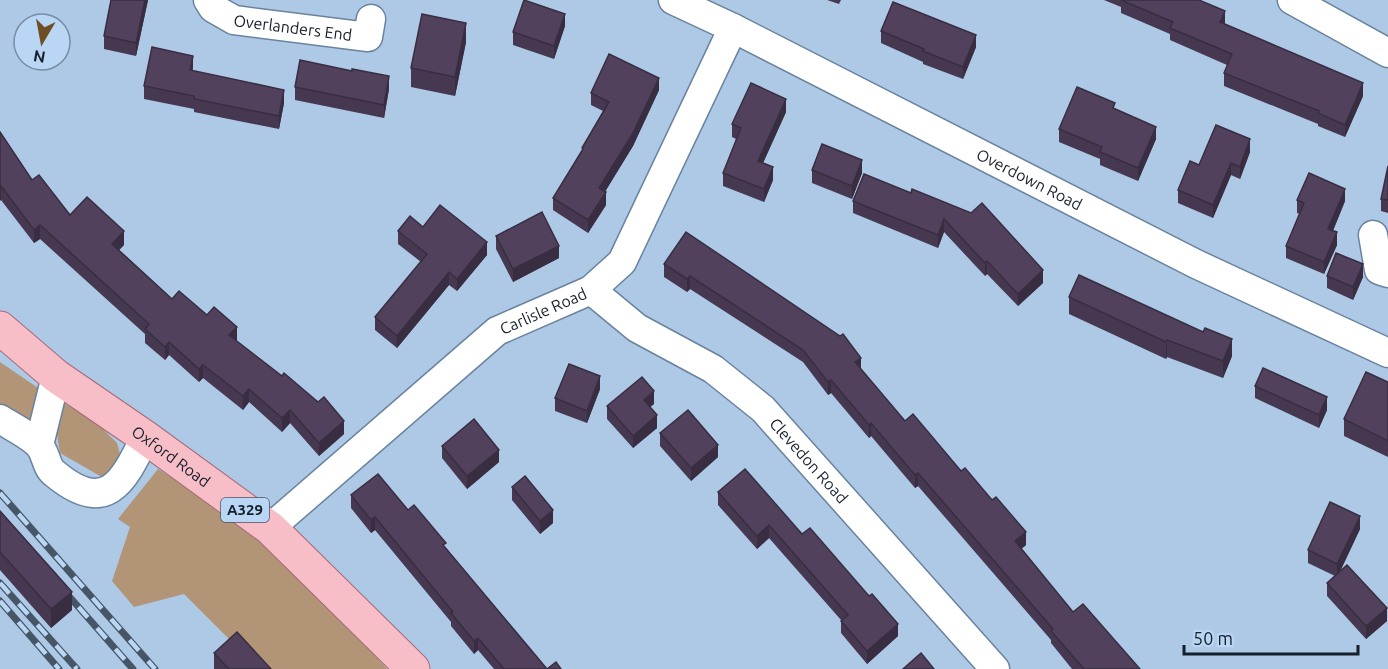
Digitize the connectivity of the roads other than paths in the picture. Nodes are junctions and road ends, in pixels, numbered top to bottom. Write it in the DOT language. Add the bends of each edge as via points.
graph roads {
  1 [pos="208,0"];
  2 [pos="673,0"];
  3 [pos="1292,0"];
  4 [pos="371,20"];
  5 [pos="733,28"];
  6 [pos="1388,53"];
  7 [pos="1373,235"];
  8 [pos="1388,273"];
  9 [pos="591,290"];
  10 [pos="0,328"];
  11 [pos="1388,353"];
  12 [pos="56,376"];
  13 [pos="0,419"];
  14 [pos="145,437"];
  15 [pos="39,445"];
  16 [pos="270,528"];
  17 [pos="413,669"];
  18 [pos="995,669"];
  1 -- 4 [label="street, Overlanders End" via="213,8 234,20 368,37"];
  2 -- 5 [label="street, Overdown Road"];
  3 -- 6 [label="street"];
  5 -- 9 [label="street, Carlisle Road" via="622,262"];
  5 -- 11 [label="street, Overdown Road" via="1196,264"];
  7 -- 8 [label="street" via="1379,270"];
  9 -- 16 [label="street, Carlisle Road" via="496,331"];
  9 -- 18 [label="street, Clevedon Road" via="637,328 713,369 763,409"];
  10 -- 12 [label="main road, Oxford Road / A329"];
  12 -- 14 [label="main road, Oxford Road / A329"];
  12 -- 15 [label="street"];
  13 -- 15 [label="street"];
  14 -- 15 [label="street" via="131,466 112,488 100,494 86,493 52,472"];
  14 -- 16 [label="main road, Oxford Road / A329"];
  16 -- 17 [label="main road, Oxford Road / A329"];
}
